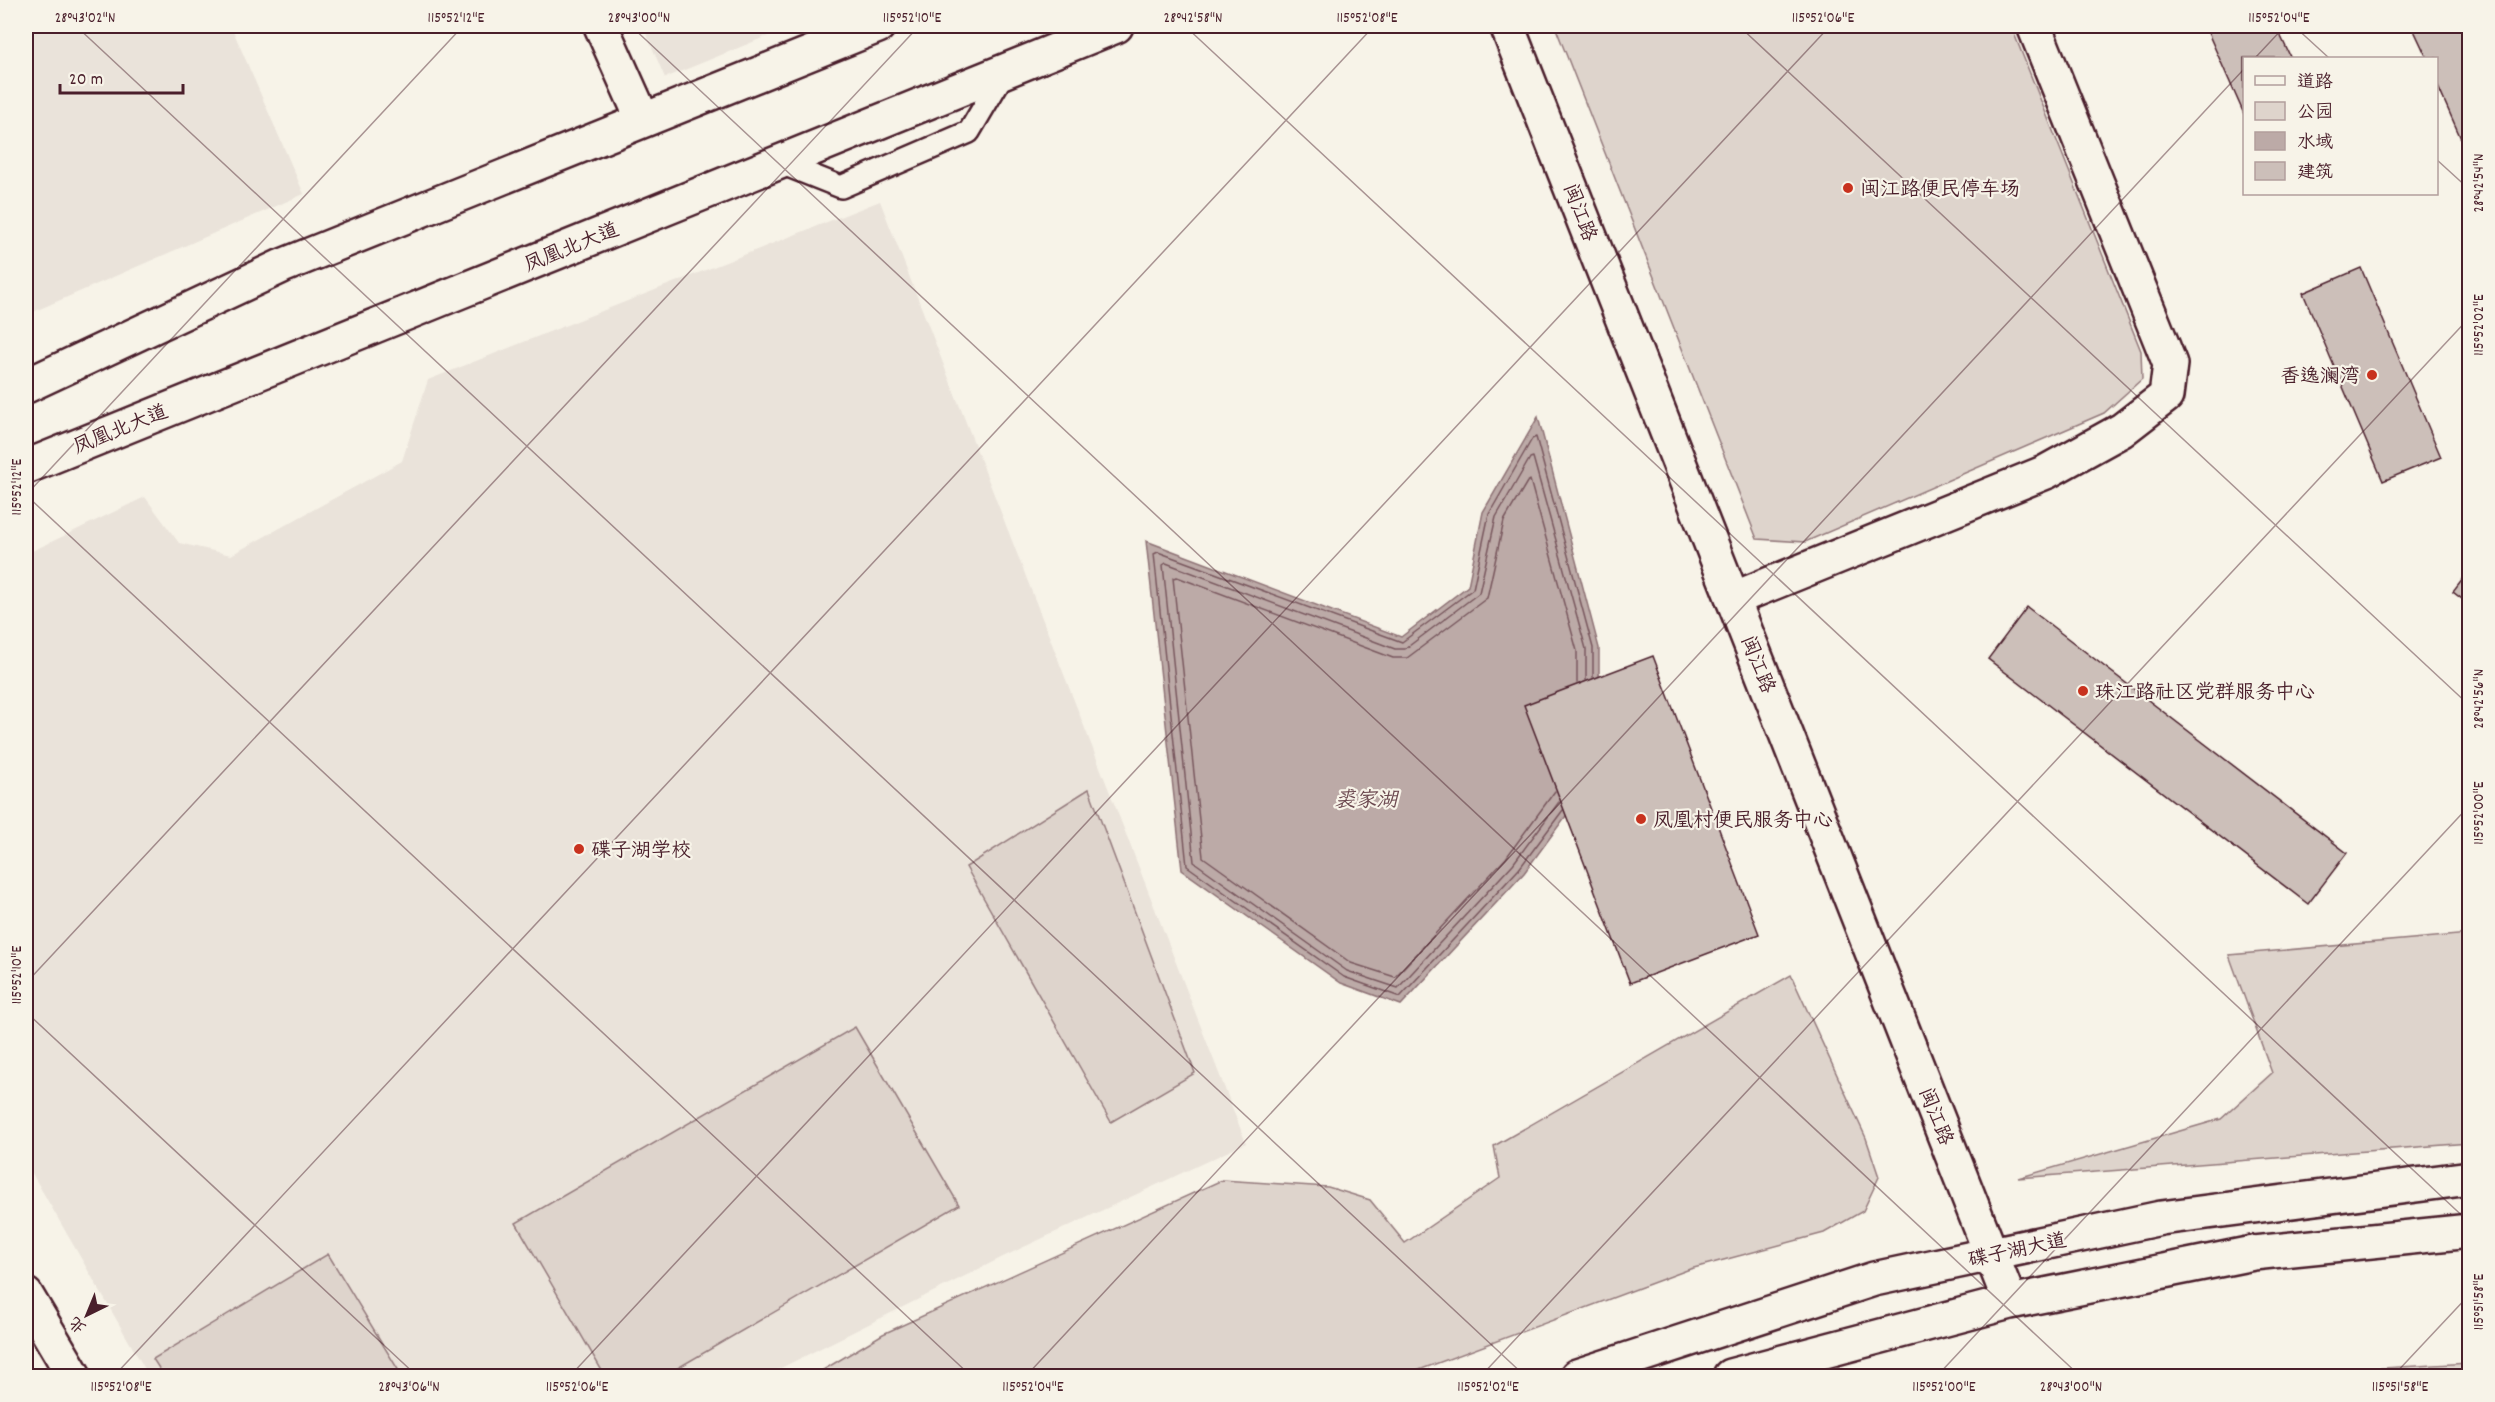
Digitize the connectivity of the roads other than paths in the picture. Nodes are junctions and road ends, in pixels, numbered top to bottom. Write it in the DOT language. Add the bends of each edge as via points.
graph roads {
  1 [pos="601,26"];
  2 [pos="878,26"];
  3 [pos="1116,26"];
  4 [pos="1508,26"];
  5 [pos="2034,26"];
  6 [pos="1005,70"];
  7 [pos="643,120"];
  8 [pos="778,162"];
  9 [pos="26,387"];
  10 [pos="26,467"];
  11 [pos="1733,599"];
  12 [pos="2469,1178"];
  13 [pos="2469,1231"];
  14 [pos="1992,1254"];
  15 [pos="26,1295"];
  16 [pos="2010,1302"];
  17 [pos="74,1377"];
  18 [pos="1577,1377"];
  19 [pos="1730,1377"];
  1 -- 7 [label="main road"];
  2 -- 7 [label="main road"];
  3 -- 6 [label="main road, 凤凰北大道"];
  4 -- 11 [label="main road, 闽江路"];
  5 -- 11 [label="main road" via="2170,364 2166,396 2121,430 2046,472"];
  6 -- 8 [label="main road, 凤凰北大道"];
  6 -- 8 [label="lane" via="969,132 842,187"];
  7 -- 9 [label="main road" via="282,266"];
  8 -- 10 [label="main road, 凤凰北大道"];
  11 -- 14 [label="main road, 闽江路"];
  12 -- 14 [label="main road, 碟子湖大道" via="2161,1218"];
  13 -- 16 [label="main road" via="2253,1253"];
  14 -- 16 [label="main road, 闽江路"];
  14 -- 18 [label="main road, 碟子湖大道" via="1874,1279"];
  15 -- 17 [label="main road"];
  16 -- 19 [label="main road"];
}
